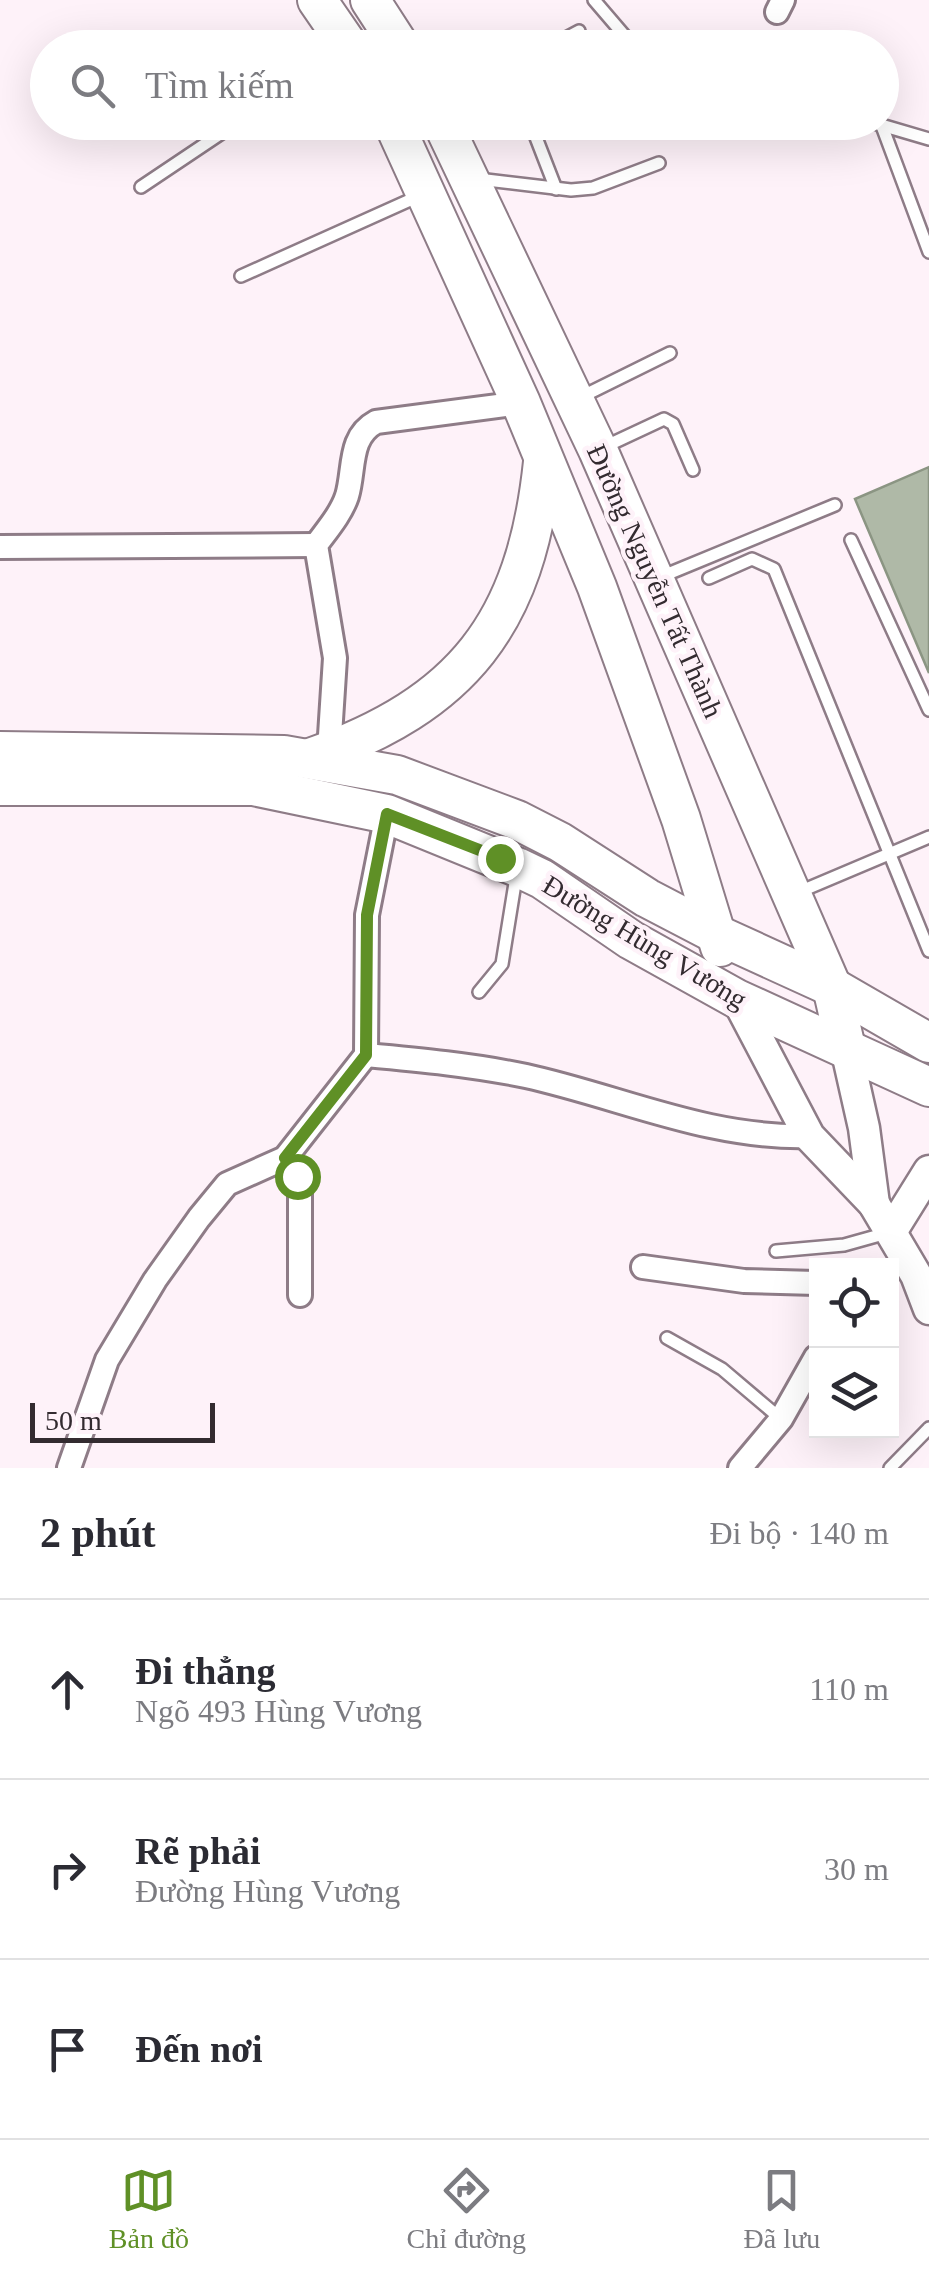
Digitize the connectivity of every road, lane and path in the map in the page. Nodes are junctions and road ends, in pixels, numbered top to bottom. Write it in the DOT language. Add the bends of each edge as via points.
graph roads {
  1 [pos="317,0"];
  2 [pos="594,0"];
  3 [pos="338,30"];
  4 [pos="619,30"];
  5 [pos="899,131"];
  6 [pos="929,139"];
  7 [pos="211,140"];
  8 [pos="402,140"];
  9 [pos="451,140"];
  10 [pos="537,140"];
  11 [pos="883,140"];
  12 [pos="658,163"];
  13 [pos="469,178"];
  14 [pos="140,187"];
  15 [pos="556,189"];
  16 [pos="427,192"];
  17 [pos="929,252"];
  18 [pos="241,276"];
  19 [pos="670,353"];
  20 [pos="575,400"];
  21 [pos="521,402"];
  22 [pos="595,444"];
  23 [pos="544,457"];
  24 [pos="693,470"];
  25 [pos="835,506"];
  26 [pos="851,540"];
  27 [pos="316,545"];
  28 [pos="0,547"];
  29 [pos="709,578"];
  30 [pos="654,579"];
  31 [pos="929,710"];
  32 [pos="0,751"];
  33 [pos="314,768"];
  34 [pos="0,786"];
  35 [pos="387,814"];
  36 [pos="929,838"];
  37 [pos="888,855"];
  38 [pos="517,867"];
  39 [pos="792,895"];
  40 [pos="716,934"];
  41 [pos="929,951"];
  42 [pos="832,987"];
  43 [pos="479,992"];
  44 [pos="737,999"];
  45 [pos="929,1042"];
  46 [pos="846,1048"];
  47 [pos="366,1055"];
  48 [pos="929,1087"];
  49 [pos="808,1136"];
  50 [pos="285,1158"];
  51 [pos="929,1171"];
  52 [pos="874,1204"];
  53 [pos="891,1232"];
  54 [pos="776,1251"];
  55 [pos="643,1267"];
  56 [pos="904,1277"];
  57 [pos="809,1283"];
  58 [pos="300,1296"];
  59 [pos="929,1309"];
  60 [pos="667,1338"];
  61 [pos="809,1369"];
  62 [pos="781,1419"];
  63 [pos="929,1428"];
  64 [pos="68,1468"];
  65 [pos="740,1468"];
  66 [pos="890,1468"];
  1 -- 3 [label="main road"];
  2 -- 4 [label="lane"];
  5 -- 6 [label="lane"];
  7 -- 14 [label="lane"];
  8 -- 16 [label="main road, Đường Nguyễn Tất Thành"];
  9 -- 13 [label="main road, Đường Nguyễn Tất Thành"];
  10 -- 15 [label="lane"];
  11 -- 17 [label="lane"];
  12 -- 15 [label="lane" via="593,188"];
  13 -- 15 [label="lane"];
  13 -- 20 [label="main road, Đường Nguyễn Tất Thành"];
  16 -- 18 [label="lane"];
  16 -- 21 [label="main road, Đường Nguyễn Tất Thành"];
  19 -- 20 [label="lane"];
  20 -- 22 [label="main road, Đường Nguyễn Tất Thành"];
  21 -- 23 [label="main road, Đường Nguyễn Tất Thành"];
  21 -- 27 [label="street" via="364,428 346,497"];
  22 -- 23 [label="main road"];
  22 -- 24 [label="lane" via="664,419 673,424"];
  22 -- 30 [label="main road, Đường Nguyễn Tất Thành"];
  23 -- 33 [label="main road" via="525,559 502,614 473,657 398,720"];
  23 -- 40 [label="main road, Đường Nguyễn Tất Thành" via="681,819"];
  25 -- 30 [label="lane"];
  26 -- 31 [label="lane"];
  27 -- 28 [label="street"];
  27 -- 33 [label="street" via="335,658"];
  29 -- 37 [label="lane" via="752,560 774,569"];
  30 -- 39 [label="main road, Đường Nguyễn Tất Thành"];
  32 -- 33 [label="main road, Đường Hùng Vương" via="257,754"];
  33 -- 34 [label="main road, Đường Hùng Vương" via="253,786"];
  33 -- 35 [label="main road, Đường Hùng Vương"];
  33 -- 40 [label="main road, Đường Hùng Vương" via="396,775 502,814"];
  35 -- 38 [label="main road, Đường Hùng Vương"];
  35 -- 47 [label="street" via="367,915"];
  36 -- 37 [label="lane"];
  37 -- 39 [label="lane"];
  37 -- 41 [label="lane"];
  38 -- 43 [label="lane" via="502,964"];
  38 -- 44 [label="main road, Đường Hùng Vương"];
  39 -- 42 [label="main road, Đường Nguyễn Tất Thành"];
  40 -- 42 [label="main road, Đường Hùng Vương"];
  40 -- 44 [label="main road, Đường Nguyễn Tất Thành"];
  42 -- 45 [label="main road, Đường Hùng Vương"];
  42 -- 46 [label="main road, Đường Nguyễn Tất Thành"];
  44 -- 46 [label="main road, Đường Hùng Vương"];
  44 -- 49 [label="street"];
  46 -- 48 [label="main road, Đường Hùng Vương"];
  46 -- 52 [label="street"];
  47 -- 49 [label="street" via="529,1077 720,1130"];
  47 -- 50 [label="street"];
  49 -- 52 [label="street"];
  50 -- 58 [label="street" via="300,1181"];
  50 -- 64 [label="street" via="228,1184 155,1280 107,1360"];
  51 -- 53 [label="street"];
  52 -- 53 [label="street"];
  53 -- 54 [label="lane" via="844,1245"];
  53 -- 56 [label="street"];
  55 -- 57 [label="street" via="744,1282"];
  56 -- 59 [label="street"];
  60 -- 62 [label="lane" via="700,1354"];
  61 -- 62 [label="street"];
  62 -- 65 [label="street"];
  63 -- 66 [label="lane"];
}
